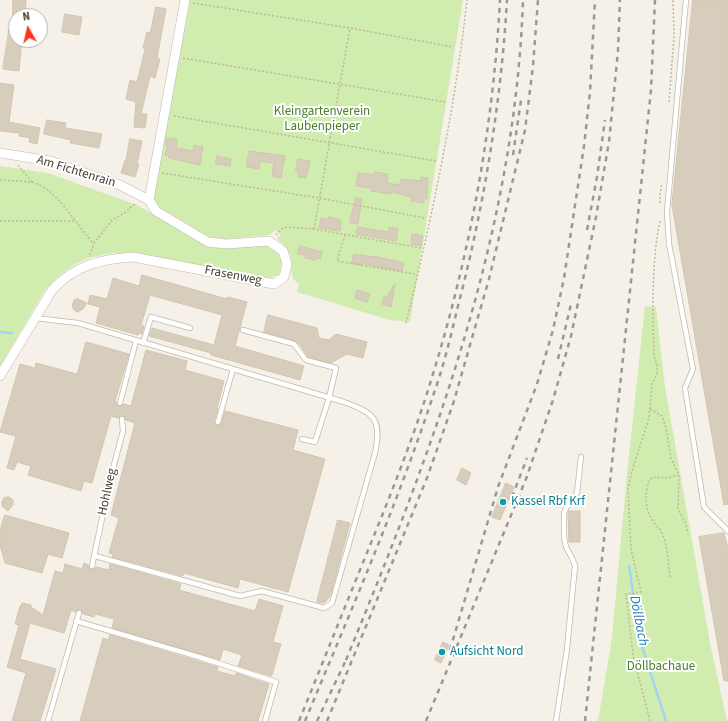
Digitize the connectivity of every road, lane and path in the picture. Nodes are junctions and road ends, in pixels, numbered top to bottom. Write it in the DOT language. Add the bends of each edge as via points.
graph roads {
  1 [pos="467,0"];
  2 [pos="686,0"];
  3 [pos="185,1"];
  4 [pos="350,28"];
  5 [pos="453,47"];
  6 [pos="175,57"];
  7 [pos="340,85"];
  8 [pos="446,102"];
  9 [pos="164,114"];
  10 [pos="329,142"];
  11 [pos="0,153"];
  12 [pos="12,155"];
  13 [pos="436,161"];
  14 [pos="154,171"];
  15 [pos="0,180"];
  16 [pos="32,182"];
  17 [pos="319,198"];
  18 [pos="149,200"];
  19 [pos="126,212"];
  20 [pos="425,218"];
  21 [pos="0,221"];
  22 [pos="74,221"];
  23 [pos="314,229"];
  24 [pos="345,235"];
  25 [pos="269,241"];
  26 [pos="94,243"];
  27 [pos="421,248"];
  28 [pos="87,265"];
  29 [pos="415,274"];
  30 [pos="35,318"];
  31 [pos="406,324"];
  32 [pos="190,328"];
  33 [pos="243,330"];
  34 [pos="136,341"];
  35 [pos="143,343"];
  36 [pos="233,369"];
  37 [pos="0,376"];
  38 [pos="329,398"];
  39 [pos="120,403"];
  40 [pos="650,409"];
  41 [pos="122,419"];
  42 [pos="218,422"];
  43 [pos="302,439"];
  44 [pos="641,445"];
  45 [pos="581,457"];
  46 [pos="679,474"];
  47 [pos="728,531"];
  48 [pos="688,534"];
  49 [pos="95,556"];
  50 [pos="92,566"];
  51 [pos="670,577"];
  52 [pos="79,613"];
  53 [pos="76,621"];
  54 [pos="48,721"];
  55 [pos="265,721"];
  56 [pos="556,721"];
  57 [pos="650,721"];
  1 -- 31 [label="path" via="462,46 442,159"];
  2 -- 47 [label="lane" via="667,212 669,244 693,369 685,388 704,507"];
  3 -- 4 [label="path"];
  3 -- 6 [label="street"];
  4 -- 5 [label="path"];
  4 -- 7 [label="path"];
  6 -- 7 [label="path"];
  6 -- 9 [label="street"];
  7 -- 8 [label="path"];
  7 -- 10 [label="path"];
  9 -- 10 [label="path"];
  9 -- 14 [label="street"];
  10 -- 13 [label="path"];
  10 -- 17 [label="path"];
  11 -- 12 [label="street, Am Fichtenrain"];
  12 -- 16 [label="path"];
  12 -- 18 [label="street, Am Fichtenrain" via="50,161 120,185"];
  14 -- 17 [label="path"];
  14 -- 18 [label="street"];
  15 -- 16 [label="path"];
  16 -- 22 [label="path" via="47,189"];
  17 -- 20 [label="path"];
  17 -- 23 [label="path"];
  18 -- 25 [label="street" via="156,211 208,242 226,244"];
  19 -- 26 [label="path" via="112,220"];
  21 -- 22 [label="path"];
  22 -- 26 [label="path"];
  23 -- 24 [label="path"];
  23 -- 25 [label="path" via="284,227"];
  24 -- 27 [label="path"];
  24 -- 29 [label="path" via="337,261"];
  25 -- 28 [label="street, Frasenweg" via="283,251 288,264 284,277 274,284 133,257 114,258"];
  26 -- 28 [label="path"];
  28 -- 30 [label="street, Frasenweg" via="61,281 52,290"];
  30 -- 34 [label="lane" via="78,323"];
  30 -- 37 [label="street, Frasenweg"];
  32 -- 35 [label="lane" via="151,317"];
  33 -- 38 [label="lane" via="294,344 306,360 336,368"];
  34 -- 35 [label="lane"];
  34 -- 39 [label="lane"];
  35 -- 36 [label="lane"];
  36 -- 38 [label="lane"];
  36 -- 42 [label="lane"];
  38 -- 43 [label="lane" via="315,442"];
  38 -- 49 [label="lane" via="361,408 371,415 377,426 378,437 332,603 328,606 324,608 262,591 240,596"];
  40 -- 46 [label="path" via="662,416 671,458"];
  41 -- 49 [label="lane, Hohlweg" via="123,431"];
  44 -- 57 [label="path" via="628,489 630,549 640,592 626,594 632,655"];
  45 -- 56 [label="lane" via="577,492 564,512 566,547 575,566 567,649"];
  46 -- 48 [label="path" via="678,509"];
  46 -- 51 [label="path" via="668,478 653,477 649,480 646,491 646,506 652,520 661,531 665,544"];
  49 -- 50 [label="lane, Hohlweg"];
  52 -- 53 [label="lane"];
  53 -- 54 [label="lane"];
  53 -- 55 [label="lane" via="276,682"];
}
